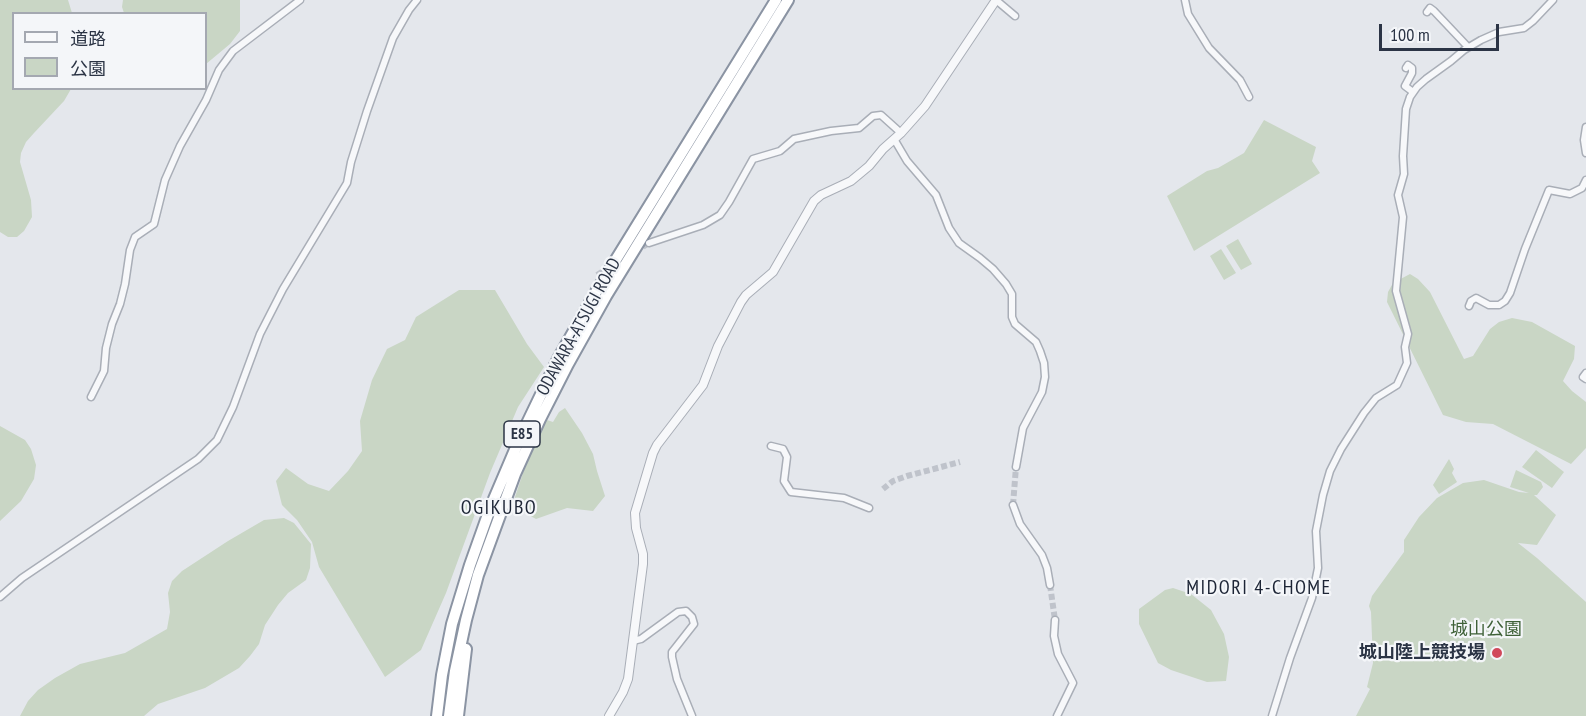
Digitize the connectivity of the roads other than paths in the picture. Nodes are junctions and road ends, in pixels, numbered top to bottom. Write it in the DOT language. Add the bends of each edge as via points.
graph roads {
  1 [pos="300,0"];
  2 [pos="417,0"];
  3 [pos="777,0"];
  4 [pos="788,0"];
  5 [pos="996,0"];
  6 [pos="1185,0"];
  7 [pos="1553,0"];
  8 [pos="1427,12"];
  9 [pos="1015,16"];
  10 [pos="1468,47"];
  11 [pos="1406,68"];
  12 [pos="1413,92"];
  13 [pos="1249,97"];
  14 [pos="1586,127"];
  15 [pos="898,136"];
  16 [pos="1586,153"];
  17 [pos="671,179"];
  18 [pos="1586,180"];
  19 [pos="649,243"];
  20 [pos="1469,306"];
  21 [pos="1586,373"];
  22 [pos="1586,379"];
  23 [pos="91,397"];
  24 [pos="771,446"];
  25 [pos="1016,467"];
  26 [pos="1013,506"];
  27 [pos="869,508"];
  28 [pos="478,575"];
  29 [pos="1050,585"];
  30 [pos="0,597"];
  31 [pos="1055,620"];
  32 [pos="633,641"];
  33 [pos="437,716"];
  34 [pos="449,716"];
  35 [pos="458,716"];
  36 [pos="609,716"];
  37 [pos="692,716"];
  38 [pos="1057,716"];
  39 [pos="1272,716"];
  1 -- 23 [label="street" via="233,51 219,70 174,156 154,224 135,237 126,284 106,348 104,371"];
  2 -- 30 [label="street" via="393,38 347,183 260,334 217,440 198,459 22,578"];
  3 -- 17 [label="highway, ODAWARA-ATSUGI ROAD / E85"];
  4 -- 17 [label="highway, ODAWARA-ATSUGI ROAD / E85"];
  5 -- 9 [label="street"];
  5 -- 15 [label="street" via="925,106"];
  6 -- 13 [label="street" via="1188,14 1209,48 1240,80"];
  7 -- 10 [label="street" via="1524,28 1499,32"];
  8 -- 10 [label="street" via="1430,8 1434,11"];
  10 -- 12 [label="street"];
  11 -- 12 [label="street" via="1412,68 1412,73 1405,86"];
  12 -- 39 [label="street" via="1406,109 1404,174 1398,195 1403,217 1396,291 1408,334 1407,363 1397,385 1376,398 1364,413 1330,471 1316,531 1318,568 1312,598"];
  14 -- 16 [label="street"];
  15 -- 19 [label="street" via="881,115 873,116 858,128 794,139 780,151 753,159 720,216"];
  15 -- 25 [label="street" via="907,161 936,195 949,228 959,243 993,269 1005,284 1012,294 1015,324 1036,342 1040,351 1045,377 1042,392 1023,428"];
  15 -- 32 [label="street" via="851,181 814,201 773,272 741,302 703,384 657,445 635,513 644,564"];
  17 -- 28 [label="highway, ODAWARA-ATSUGI ROAD / E85" via="549,401 515,474"];
  17 -- 33 [label="highway, ODAWARA-ATSUGI ROAD / E85" via="596,292 520,438 491,506 452,624"];
  18 -- 20 [label="street" via="1582,188 1570,194 1549,190 1504,301 1489,305 1476,298"];
  21 -- 22 [label="street"];
  24 -- 27 [label="street" via="783,449 787,457 784,481 791,492 844,498"];
  26 -- 29 [label="street" via="1020,524 1042,555"];
  28 -- 34 [label="highway, ODAWARA-ATSUGI ROAD / E85" via="457,661"];
  28 -- 35 [label="highway"];
  31 -- 38 [label="street" via="1058,654 1073,683"];
  32 -- 36 [label="street" via="626,685"];
  32 -- 37 [label="street" via="678,612 692,617 694,624 672,657"];
}
